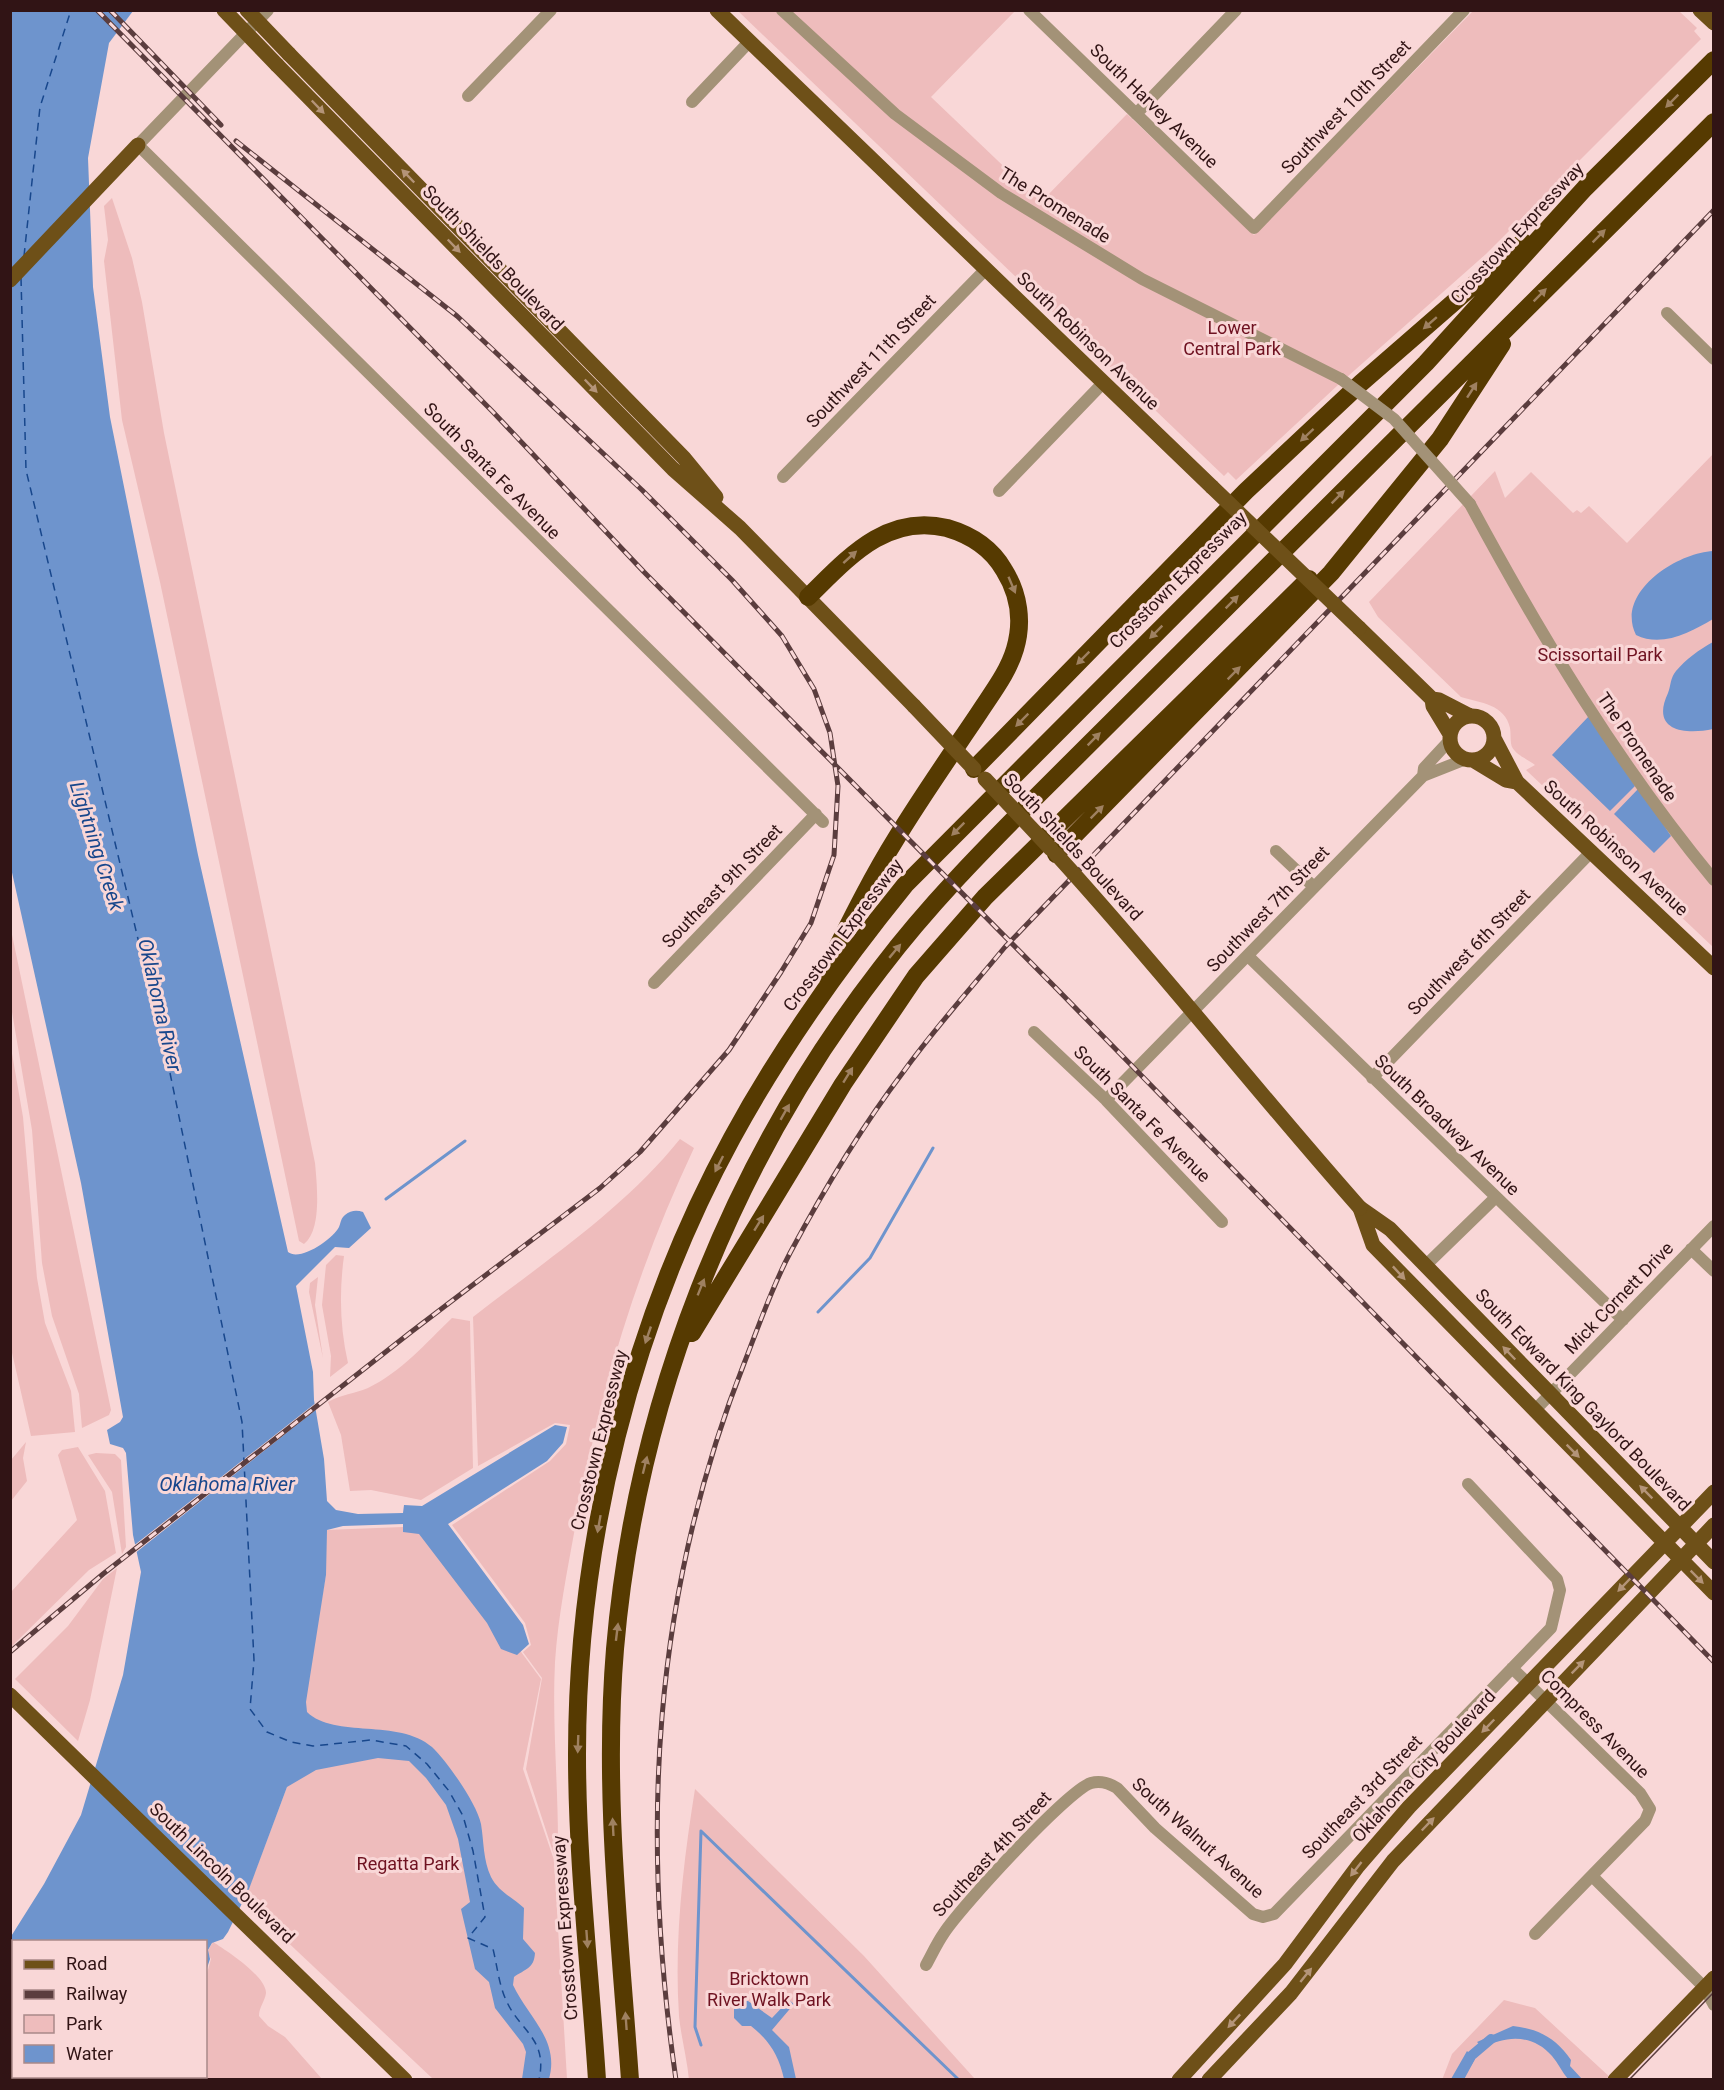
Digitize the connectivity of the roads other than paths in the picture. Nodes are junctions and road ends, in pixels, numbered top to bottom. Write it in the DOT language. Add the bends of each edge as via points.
graph roads {
  1 [pos="224,10"];
  2 [pos="247,10"];
  3 [pos="268,10"];
  4 [pos="551,10"];
  5 [pos="717,10"];
  6 [pos="782,10"];
  7 [pos="1029,10"];
  8 [pos="1236,10"];
  9 [pos="1464,10"];
  10 [pos="749,42"];
  11 [pos="1713,60"];
  12 [pos="468,96"];
  13 [pos="692,102"];
  14 [pos="1136,114"];
  15 [pos="1713,122"];
  16 [pos="133,149"];
  17 [pos="1586,188"];
  18 [pos="1254,228"];
  19 [pos="985,270"];
  20 [pos="10,280"];
  21 [pos="1522,313"];
  22 [pos="1666,313"];
  23 [pos="1713,359"];
  24 [pos="1103,383"];
  25 [pos="783,477"];
  26 [pos="999,491"];
  27 [pos="740,528"];
  28 [pos="1309,579"];
  29 [pos="808,597"];
  30 [pos="1432,699"];
  31 [pos="1470,716"];
  32 [pos="1450,737"];
  33 [pos="1495,740"];
  34 [pos="1470,760"];
  35 [pos="974,768"];
  36 [pos="1423,776"];
  37 [pos="1517,782"];
  38 [pos="819,818"];
  39 [pos="1053,851"];
  40 [pos="1276,851"];
  41 [pos="1592,851"];
  42 [pos="1713,880"];
  43 [pos="1314,887"];
  44 [pos="1248,956"];
  45 [pos="1713,968"];
  46 [pos="654,983"];
  47 [pos="796,1031"];
  48 [pos="1034,1032"];
  49 [pos="1372,1078"];
  50 [pos="1106,1100"];
  51 [pos="1496,1197"];
  52 [pos="1360,1208"];
  53 [pos="1222,1222"];
  54 [pos="1713,1226"];
  55 [pos="1691,1249"];
  56 [pos="1425,1266"];
  57 [pos="1713,1271"];
  58 [pos="1424,1300"];
  59 [pos="1623,1320"];
  60 [pos="674,1362"];
  61 [pos="1550,1395"];
  62 [pos="1534,1412"];
  63 [pos="1468,1484"];
  64 [pos="1713,1492"];
  65 [pos="1713,1525"];
  66 [pos="1680,1527"];
  67 [pos="1664,1543"];
  68 [pos="1696,1544"];
  69 [pos="1681,1560"];
  70 [pos="1713,1562"];
  71 [pos="1713,1593"];
  72 [pos="1512,1668"];
  73 [pos="1528,1684"];
  74 [pos="10,1695"];
  75 [pos="1546,1701"];
  76 [pos="1098,1782"];
  77 [pos="1592,1876"];
  78 [pos="1274,1914"];
  79 [pos="1535,1934"];
  80 [pos="926,1965"];
  81 [pos="1710,1985"];
  82 [pos="1713,2005"];
  83 [pos="596,2078"];
  84 [pos="405,2079"];
  85 [pos="630,2079"];
  86 [pos="1179,2079"];
  87 [pos="1209,2079"];
  88 [pos="1615,2079"];
  1 -- 27 [label="main road, South Shields Boulevard, one-way, bridge" via="673,469"];
  27 -- 2 [label="main road, South Shields Boulevard, one-way, bridge" via="684,458"];
  3 -- 16 [label="street"];
  4 -- 12 [label="street"];
  5 -- 10 [label="main road, South Robinson Avenue"];
  6 -- 42 [label="street, The Promenade, bridge" via="895,114 1034,215 1142,279 1341,379 1394,418 1470,504 1522,602 1590,712"];
  7 -- 14 [label="street, South Harvey Avenue"];
  8 -- 14 [label="street"];
  9 -- 18 [label="street, Southwest 10th Street"];
  10 -- 13 [label="street"];
  10 -- 19 [label="main road, South Robinson Avenue"];
  11 -- 17 [label="highway, Crosstown Expressway, one-way"];
  14 -- 18 [label="street, South Harvey Avenue"];
  21 -- 15 [label="highway, one-way"];
  16 -- 20 [label="main road"];
  16 -- 38 [label="street, South Santa Fe Avenue"];
  17 -- 35 [label="highway, one-way" via="1349,394 1246,491"];
  17 -- 47 [label="highway, Crosstown Expressway, one-way" via="1426,363 938,850 865,935"];
  19 -- 24 [label="main road, South Robinson Avenue"];
  19 -- 25 [label="street, Southwest 11th Street"];
  39 -- 21 [label="highway, one-way" via="1331,573 1440,440"];
  60 -- 21 [label="highway, one-way" via="718,1244 763,1150 834,1034 882,966 1000,833"];
  22 -- 23 [label="street"];
  24 -- 26 [label="street"];
  24 -- 28 [label="main road, South Robinson Avenue, bridge"];
  27 -- 29 [label="main road, South Shields Boulevard"];
  28 -- 30 [label="main road, South Robinson Avenue, bridge"];
  60 -- 28 [label="highway, one-way" via="843,1084 916,976 985,897"];
  29 -- 35 [label="main road, South Shields Boulevard, bridge"];
  29 -- 47 [label="highway, one-way" via="873,538 901,528 929,525 960,532 990,552 1010,579 1016,595 1019,631 1001,679 867,888"];
  30 -- 31 [label="main road, South Robinson Avenue"];
  30 -- 32 [label="main road, South Robinson Avenue"];
  31 -- 32 [label="main road" via="1457,722"];
  31 -- 33 [label="main road" via="1488,722"];
  32 -- 34 [label="main road" via="1455,752"];
  32 -- 36 [label="street" via="1424,768"];
  33 -- 34 [label="main road" via="1488,754"];
  33 -- 37 [label="main road, South Robinson Avenue"];
  34 -- 36 [label="street, Southwest 7th Street"];
  34 -- 37 [label="main road, South Robinson Avenue"];
  35 -- 39 [label="main road, South Shields Boulevard, bridge"];
  36 -- 43 [label="street, Southwest 7th Street"];
  37 -- 41 [label="main road, South Robinson Avenue"];
  38 -- 46 [label="street, Southeast 9th Street"];
  39 -- 52 [label="main road, South Shields Boulevard, bridge" via="1164,975"];
  40 -- 43 [label="street"];
  41 -- 45 [label="main road, South Robinson Avenue"];
  41 -- 49 [label="street, Southwest 6th Street"];
  43 -- 44 [label="street, Southwest 7th Street"];
  44 -- 49 [label="street, South Broadway Avenue"];
  44 -- 50 [label="street, Southwest 7th Street"];
  47 -- 83 [label="highway, Crosstown Expressway, one-way" via="732,1138 678,1253 627,1400 602,1508 588,1597 577,1752"];
  48 -- 50 [label="street, South Santa Fe Avenue"];
  49 -- 51 [label="street, South Broadway Avenue"];
  50 -- 53 [label="street, South Santa Fe Avenue"];
  51 -- 56 [label="street"];
  51 -- 59 [label="street, South Broadway Avenue"];
  52 -- 56 [label="main road, South Shields Boulevard" via="1390,1229"];
  52 -- 58 [label="main road, South Shields Boulevard, one-way" via="1373,1245"];
  54 -- 55 [label="street, Mick Cornett Drive"];
  55 -- 57 [label="street"];
  55 -- 59 [label="street, Mick Cornett Drive"];
  56 -- 58 [label="main road"];
  61 -- 56 [label="main road, South Edward King Gaylord Boulevard, one-way"];
  58 -- 62 [label="main road"];
  59 -- 61 [label="street, Mick Cornett Drive"];
  85 -- 60 [label="highway, one-way" via="613,1823 615,1649 642,1477"];
  61 -- 62 [label="street, Mick Cornett Drive"];
  66 -- 61 [label="main road, South Edward King Gaylord Boulevard, one-way"];
  62 -- 67 [label="main road, one-way"];
  63 -- 72 [label="street, Southeast 3rd Street" via="1557,1579 1560,1590 1551,1628"];
  64 -- 66 [label="main road, Oklahoma City Boulevard"];
  65 -- 68 [label="main road"];
  66 -- 67 [label="main road, Oklahoma City Boulevard"];
  66 -- 68 [label="main road, South Edward King Gaylord Boulevard"];
  67 -- 69 [label="main road"];
  67 -- 73 [label="main road, Oklahoma City Boulevard, one-way"];
  68 -- 69 [label="main road"];
  68 -- 70 [label="main road, South Edward King Gaylord Boulevard"];
  69 -- 71 [label="main road, one-way"];
  75 -- 69 [label="main road, one-way"];
  72 -- 73 [label="street, Compress Avenue"];
  72 -- 78 [label="street, Southeast 3rd Street"];
  73 -- 75 [label="street, Compress Avenue"];
  73 -- 86 [label="main road, Oklahoma City Boulevard, one-way" via="1383,1837 1285,1964"];
  74 -- 84 [label="main road, South Lincoln Boulevard"];
  75 -- 77 [label="street, Compress Avenue" via="1640,1793 1650,1809 1644,1821"];
  87 -- 75 [label="main road, one-way" via="1291,1993 1393,1861"];
  76 -- 78 [label="street, South Walnut Avenue" via="1118,1788 1155,1828 1252,1914"];
  76 -- 80 [label="street, Southeast 4th Street" via="1075,1792 1046,1820 944,1932"];
  77 -- 79 [label="street"];
  77 -- 81 [label="street"];
  81 -- 82 [label="street"];
  81 -- 88 [label="main road"];
}
